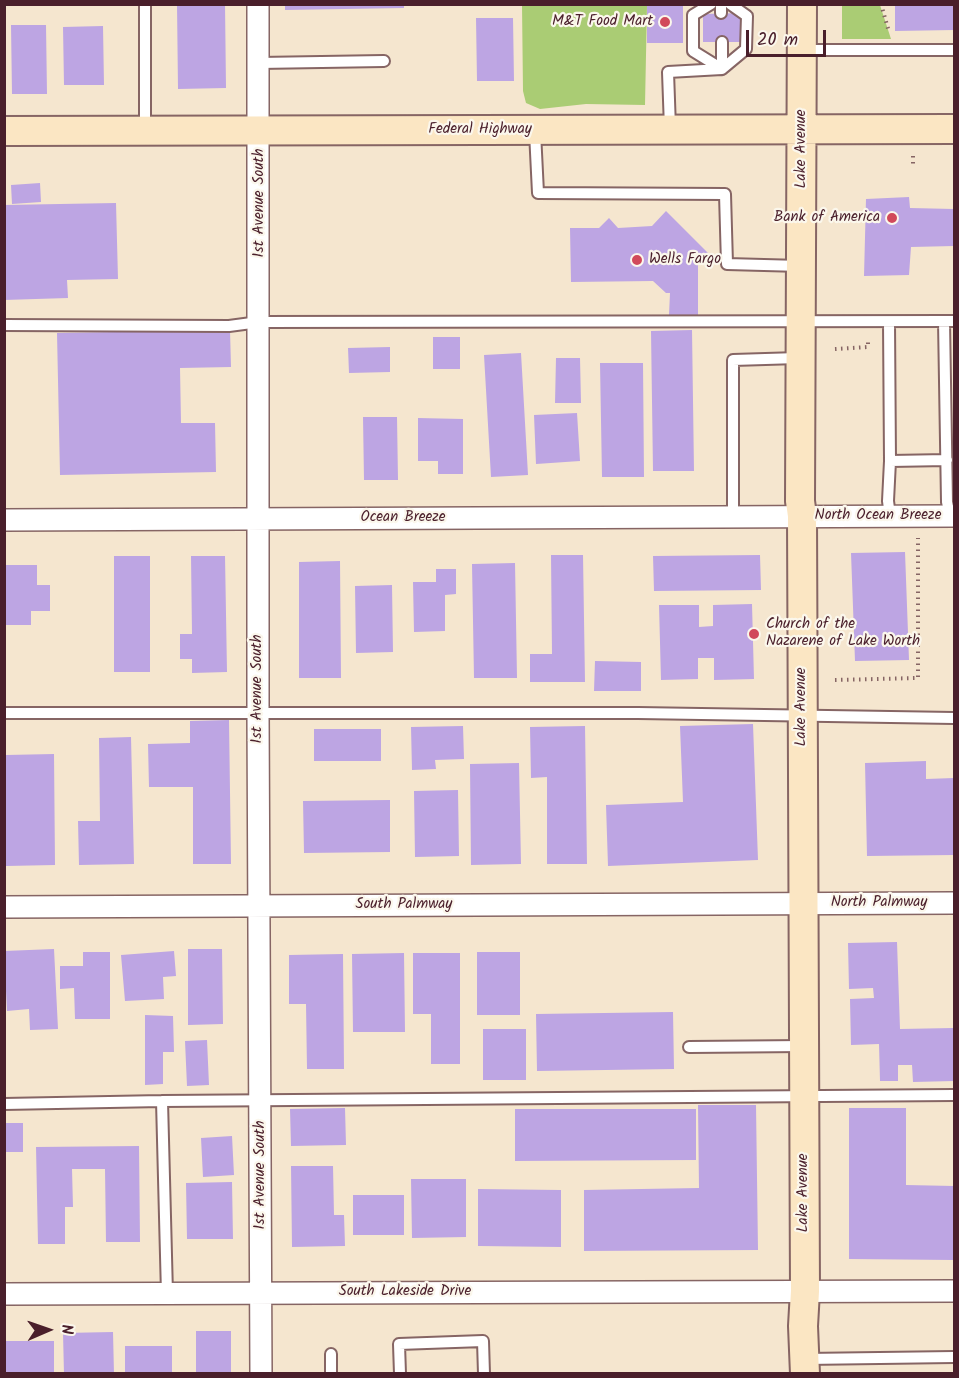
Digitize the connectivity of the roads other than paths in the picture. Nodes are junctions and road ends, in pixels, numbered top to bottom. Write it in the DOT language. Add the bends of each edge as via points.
graph roads {
  1 [pos="145,4"];
  2 [pos="258,4"];
  3 [pos="711,4"];
  4 [pos="730,4"];
  5 [pos="802,4"];
  6 [pos="722,42"];
  7 [pos="802,50"];
  8 [pos="954,50"];
  9 [pos="384,61"];
  10 [pos="259,63"];
  11 [pos="722,69"];
  12 [pos="954,129"];
  13 [pos="535,130"];
  14 [pos="670,130"];
  15 [pos="802,130"];
  16 [pos="4,131"];
  17 [pos="145,131"];
  18 [pos="260,131"];
  19 [pos="802,266"];
  20 [pos="949,321"];
  21 [pos="259,322"];
  22 [pos="802,322"];
  23 [pos="889,322"];
  24 [pos="4,325"];
  25 [pos="802,357"];
  26 [pos="947,460"];
  27 [pos="890,461"];
  28 [pos="802,516"];
  29 [pos="890,516"];
  30 [pos="952,516"];
  31 [pos="733,517"];
  32 [pos="258,518"];
  33 [pos="4,520"];
  34 [pos="258,712"];
  35 [pos="4,713"];
  36 [pos="802,716"];
  37 [pos="954,718"];
  38 [pos="954,903"];
  39 [pos="804,904"];
  40 [pos="260,906"];
  41 [pos="4,907"];
  42 [pos="804,1046"];
  43 [pos="689,1047"];
  44 [pos="804,1095"];
  45 [pos="954,1095"];
  46 [pos="260,1100"];
  47 [pos="162,1101"];
  48 [pos="4,1104"];
  49 [pos="805,1291"];
  50 [pos="954,1291"];
  51 [pos="261,1293"];
  52 [pos="4,1294"];
  53 [pos="167,1294"];
  54 [pos="331,1354"];
  55 [pos="954,1357"];
  56 [pos="805,1366"];
  57 [pos="261,1374"];
  58 [pos="331,1374"];
  59 [pos="400,1374"];
  60 [pos="484,1374"];
  1 -- 17 [label="lane"];
  2 -- 10 [label="street, 1st Avenue South"];
  3 -- 11 [label="lane" via="693,15 693,51"];
  4 -- 11 [label="lane" via="747,16 746,49"];
  5 -- 7 [label="main road, Lake Avenue"];
  6 -- 11 [label="lane"];
  7 -- 8 [label="lane"];
  7 -- 15 [label="main road, Lake Avenue"];
  9 -- 10 [label="lane"];
  10 -- 18 [label="street, 1st Avenue South"];
  11 -- 14 [label="lane" via="668,72"];
  12 -- 15 [label="main road, Federal Highway"];
  13 -- 14 [label="main road, Federal Highway"];
  13 -- 18 [label="main road, Federal Highway"];
  13 -- 19 [label="lane" via="538,193 725,194 727,264"];
  14 -- 15 [label="main road, Federal Highway"];
  15 -- 19 [label="main road, Lake Avenue"];
  16 -- 17 [label="main road, Federal Highway"];
  17 -- 18 [label="main road, Federal Highway"];
  18 -- 21 [label="street, 1st Avenue South"];
  19 -- 22 [label="main road, Lake Avenue"];
  20 -- 23 [label="lane"];
  20 -- 26 [label="lane"];
  21 -- 22 [label="lane"];
  21 -- 24 [label="lane" via="229,326"];
  21 -- 32 [label="street, 1st Avenue South"];
  22 -- 23 [label="lane"];
  22 -- 25 [label="main road, Lake Avenue"];
  23 -- 27 [label="lane"];
  25 -- 28 [label="main road, Lake Avenue"];
  25 -- 31 [label="lane" via="733,360"];
  26 -- 27 [label="lane"];
  26 -- 30 [label="lane" via="947,502"];
  27 -- 29 [label="lane"];
  28 -- 29 [label="street, North Ocean Breeze"];
  28 -- 31 [label="street, Ocean Breeze"];
  28 -- 36 [label="main road, Lake Avenue"];
  29 -- 30 [label="street, North Ocean Breeze"];
  31 -- 32 [label="street, Ocean Breeze"];
  32 -- 33 [label="street, Ocean Breeze"];
  32 -- 34 [label="street, 1st Avenue South"];
  34 -- 35 [label="lane"];
  34 -- 36 [label="lane"];
  34 -- 40 [label="street, 1st Avenue South"];
  36 -- 37 [label="lane"];
  36 -- 39 [label="main road, Lake Avenue"];
  38 -- 39 [label="street, North Palmway"];
  39 -- 40 [label="street, South Palmway"];
  39 -- 42 [label="main road, Lake Avenue"];
  40 -- 41 [label="street, South Palmway"];
  40 -- 46 [label="street, 1st Avenue South"];
  42 -- 43 [label="lane"];
  42 -- 44 [label="main road, Lake Avenue"];
  44 -- 45 [label="lane"];
  44 -- 46 [label="lane"];
  44 -- 49 [label="main road, Lake Avenue"];
  46 -- 47 [label="lane"];
  46 -- 51 [label="street, 1st Avenue South"];
  47 -- 48 [label="lane"];
  47 -- 53 [label="lane"];
  49 -- 50 [label="street, South Lakeside Drive"];
  49 -- 51 [label="street, South Lakeside Drive"];
  49 -- 56 [label="main road, Lake Avenue"];
  51 -- 53 [label="street, South Lakeside Drive"];
  51 -- 57 [label="street, 1st Avenue South"];
  52 -- 53 [label="street, South Lakeside Drive"];
  54 -- 58 [label="lane"];
  55 -- 56 [label="lane"];
  59 -- 60 [label="lane" via="399,1344 483,1341"];
}
